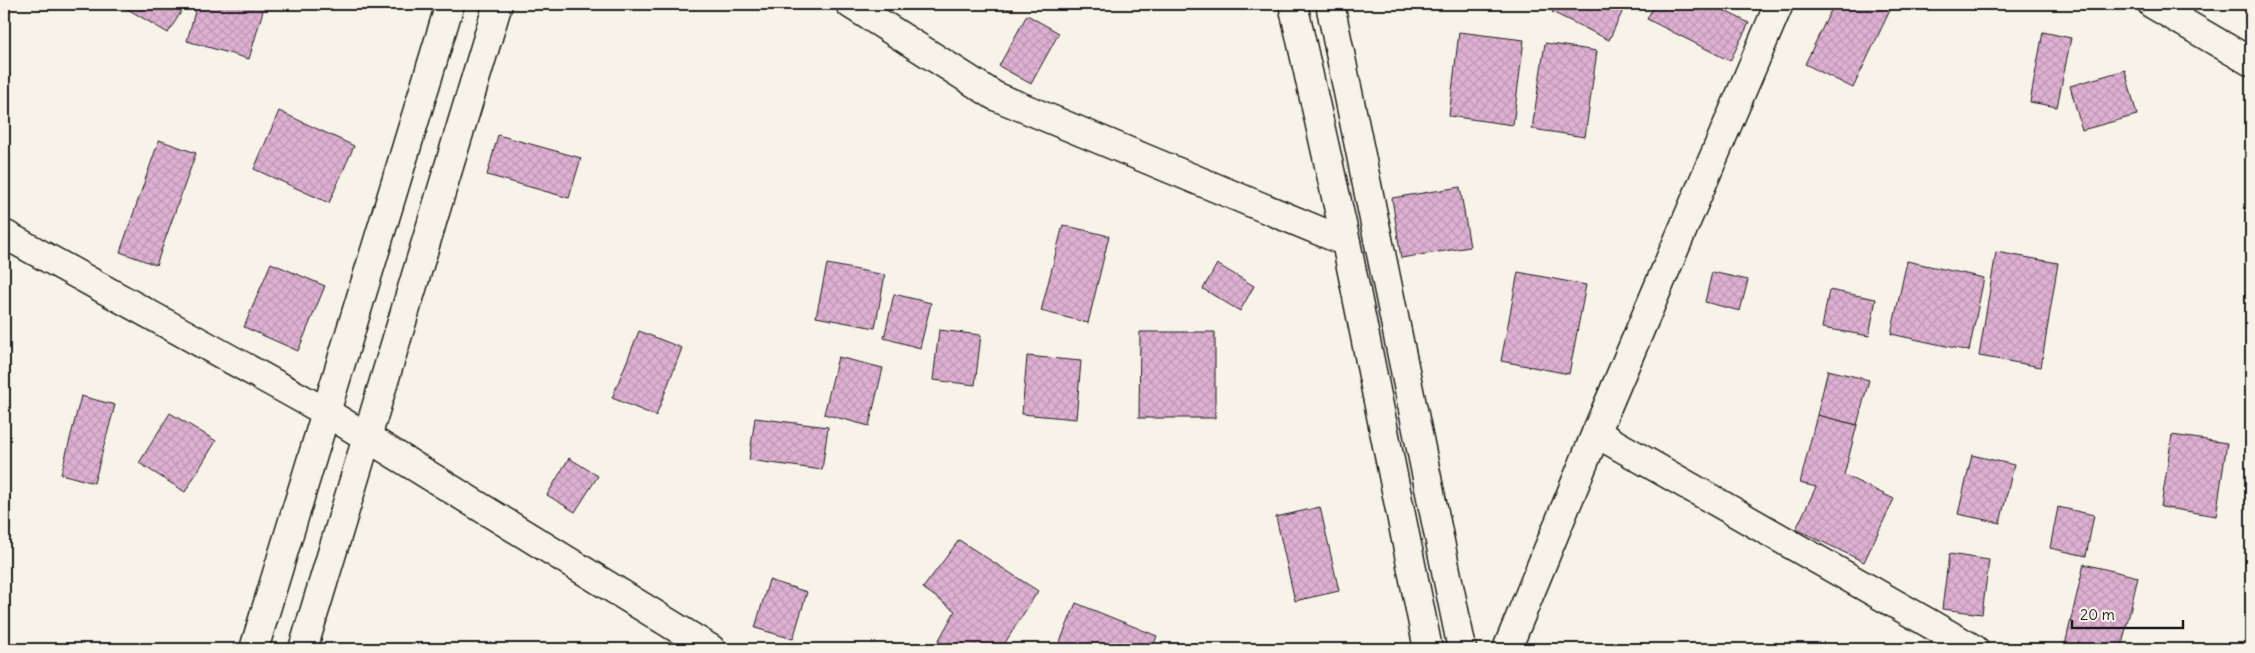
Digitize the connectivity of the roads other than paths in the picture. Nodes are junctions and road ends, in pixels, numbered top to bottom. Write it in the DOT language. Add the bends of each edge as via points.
graph roads {
  1 [pos="450,4"];
  2 [pos="498,4"];
  3 [pos="850,4"];
  4 [pos="1293,4"];
  5 [pos="1330,4"];
  6 [pos="1779,4"];
  7 [pos="2152,4"];
  8 [pos="2251,62"];
  9 [pos="4,234"];
  10 [pos="1346,242"];
  11 [pos="326,412"];
  12 [pos="1596,433"];
  13 [pos="369,437"];
  14 [pos="254,649"];
  15 [pos="303,649"];
  16 [pos="711,649"];
  17 [pos="1428,649"];
  18 [pos="1462,649"];
  19 [pos="1506,649"];
  20 [pos="1974,649"];
  1 -- 11 [label="main road"];
  2 -- 13 [label="main road"];
  3 -- 10 [label="main road" via="996,96"];
  4 -- 10 [label="main road"];
  5 -- 18 [label="main road"];
  6 -- 12 [label="main road"];
  7 -- 8 [label="main road"];
  9 -- 11 [label="main road"];
  10 -- 17 [label="main road"];
  11 -- 13 [label="main road"];
  11 -- 14 [label="main road"];
  12 -- 19 [label="main road"];
  12 -- 20 [label="main road"];
  13 -- 15 [label="main road"];
  13 -- 16 [label="main road"];
}
